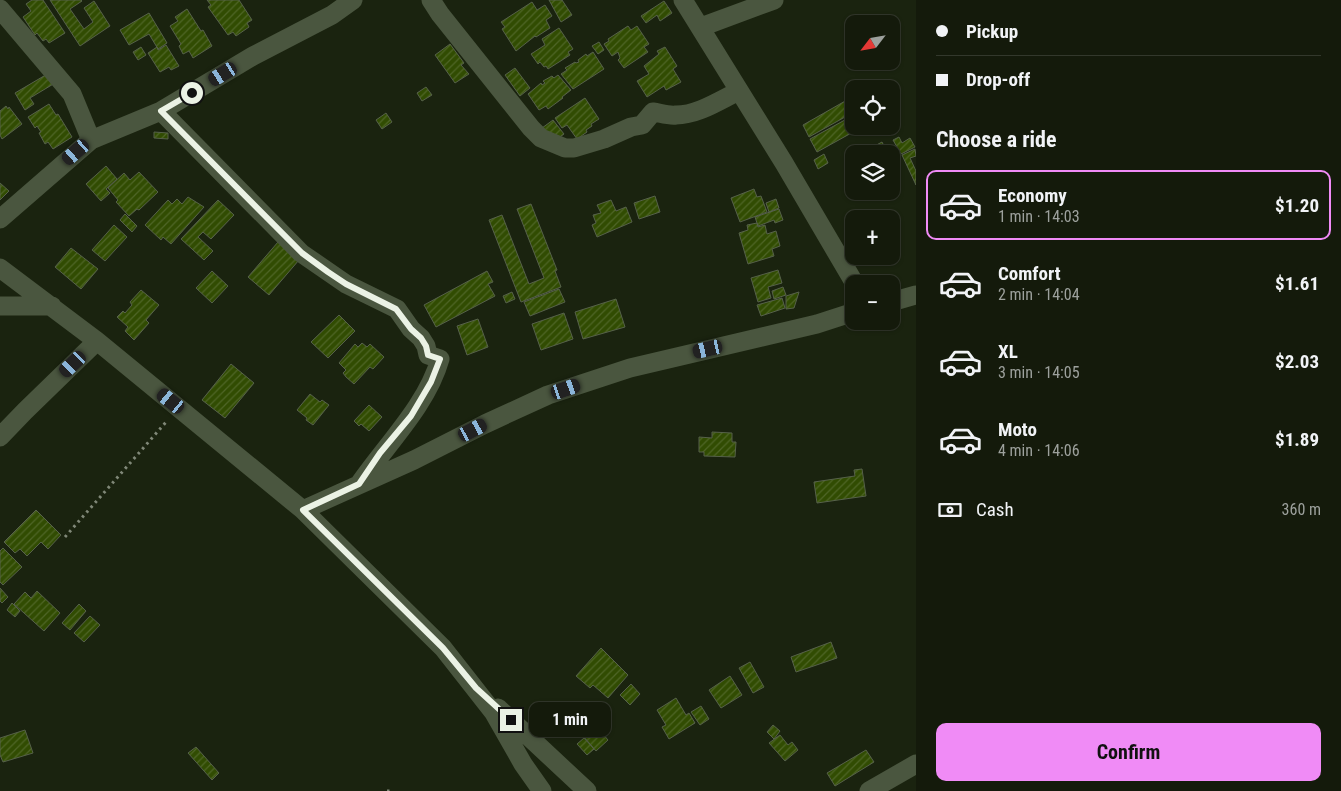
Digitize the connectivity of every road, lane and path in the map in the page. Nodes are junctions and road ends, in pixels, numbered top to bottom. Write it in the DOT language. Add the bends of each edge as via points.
graph roads {
  1 [pos="353,0"];
  2 [pos="431,0"];
  3 [pos="683,0"];
  4 [pos="774,0"];
  5 [pos="0,9"];
  6 [pos="701,27"];
  7 [pos="739,91"];
  8 [pos="161,111"];
  9 [pos="91,140"];
  10 [pos="0,218"];
  11 [pos="0,268"];
  12 [pos="850,275"];
  13 [pos="916,295"];
  14 [pos="900,299"];
  15 [pos="0,306"];
  16 [pos="52,306"];
  17 [pos="845,315"];
  18 [pos="97,340"];
  19 [pos="169,419"];
  20 [pos="0,437"];
  21 [pos="359,484"];
  22 [pos="303,510"];
  23 [pos="65,537"];
  24 [pos="476,688"];
  25 [pos="916,764"];
  26 [pos="387,791"];
  27 [pos="392,791"];
  28 [pos="542,791"];
  29 [pos="587,791"];
  30 [pos="869,791"];
  1 -- 8 [label="street"];
  2 -- 7 [label="street" via="531,128 541,138 565,148 604,140 642,125 653,112 675,116 684,114"];
  3 -- 6 [label="street"];
  4 -- 6 [label="street"];
  5 -- 9 [label="street" via="72,94"];
  6 -- 7 [label="street"];
  7 -- 12 [label="street"];
  8 -- 9 [label="street"];
  8 -- 21 [label="street" via="302,253 346,284 396,309 421,338 428,355 440,359 411,416"];
  9 -- 10 [label="street"];
  11 -- 16 [label="street"];
  13 -- 14 [label="street"];
  15 -- 16 [label="street"];
  16 -- 18 [label="street"];
  17 -- 21 [label="street" via="630,368 548,395"];
  18 -- 20 [label="street"];
  18 -- 22 [label="street"];
  19 -- 23 [label="path"];
  21 -- 22 [label="street"];
  22 -- 24 [label="street" via="443,648"];
  24 -- 28 [label="street"];
  24 -- 29 [label="street"];
  25 -- 30 [label="street"];
  26 -- 27 [label="path"];
}
